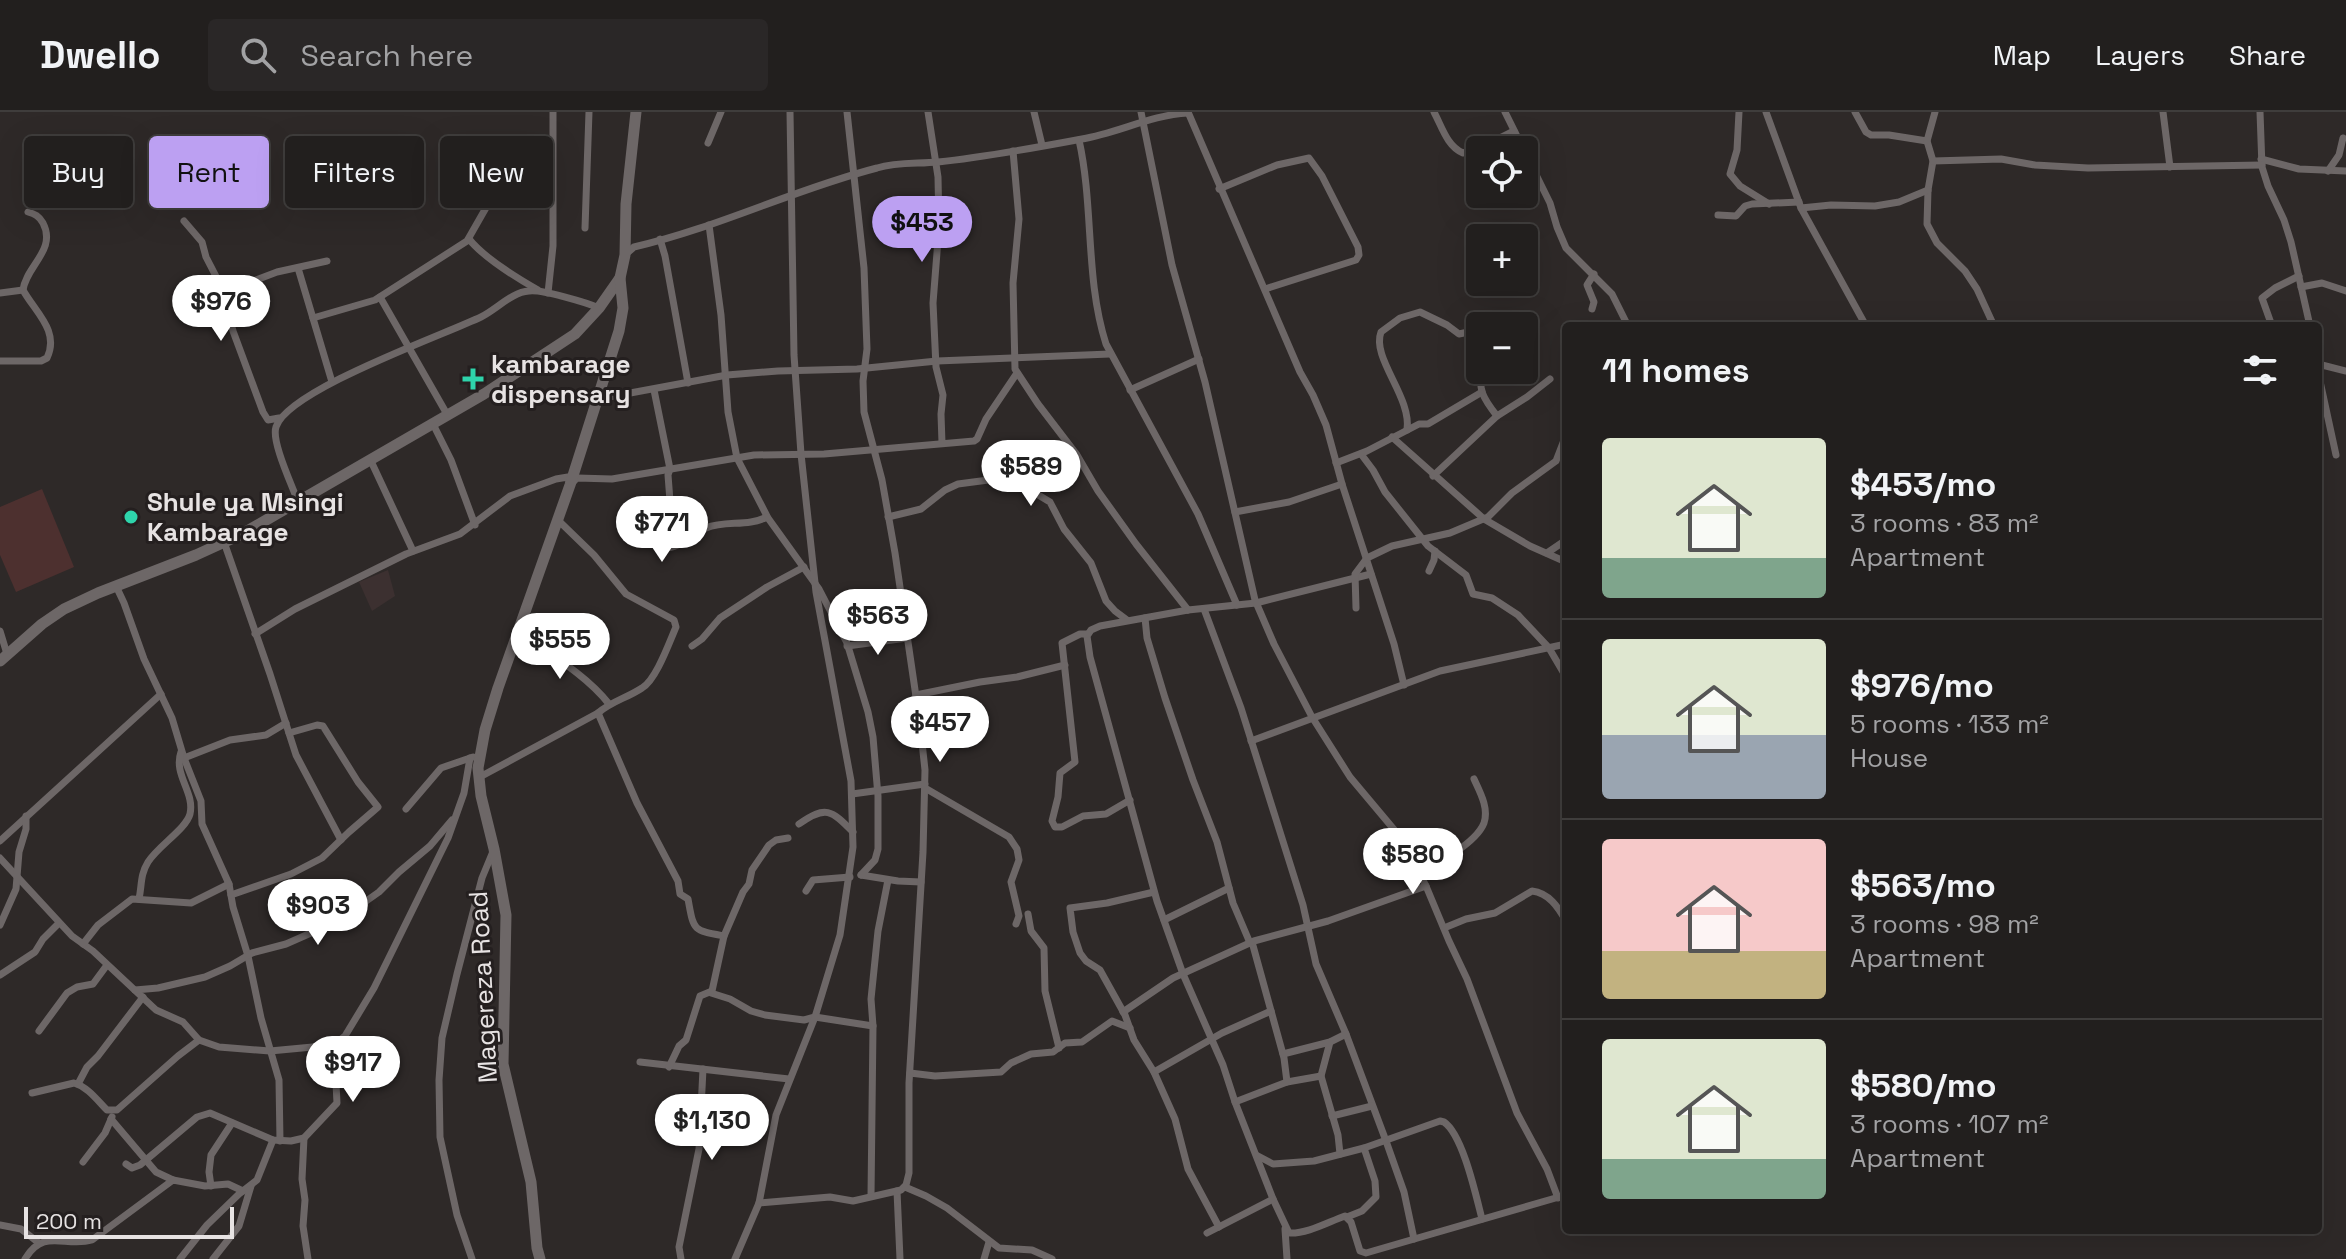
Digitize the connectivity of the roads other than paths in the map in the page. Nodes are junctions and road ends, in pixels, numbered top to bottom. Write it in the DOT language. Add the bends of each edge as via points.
graph roads {
  1 [pos="553,112"];
  2 [pos="589,112"];
  3 [pos="636,112"];
  4 [pos="721,112"];
  5 [pos="790,112"];
  6 [pos="847,112"];
  7 [pos="928,112"];
  8 [pos="1034,112"];
  9 [pos="1141,112"];
  10 [pos="1188,112"];
  11 [pos="1434,112"];
  12 [pos="1505,112"];
  13 [pos="1739,112"];
  14 [pos="1766,112"];
  15 [pos="1855,112"];
  16 [pos="1935,112"];
  17 [pos="2163,112"];
  18 [pos="2260,112"];
  19 [pos="1143,122"];
  20 [pos="1514,131"];
  21 [pos="2343,138"];
  22 [pos="1079,140"];
  23 [pos="1927,141"];
  24 [pos="708,143"];
  25 [pos="1042,145"];
  26 [pos="1013,151"];
  27 [pos="1933,161"];
  28 [pos="936,162"];
  29 [pos="2262,162"];
  30 [pos="2170,167"];
  31 [pos="2328,171"];
  32 [pos="2346,171"];
  33 [pos="853,175"];
  34 [pos="1219,189"];
  35 [pos="1928,190"];
  36 [pos="791,196"];
  37 [pos="1769,204"];
  38 [pos="1800,205"];
  39 [pos="486,208"];
  40 [pos="28,212"];
  41 [pos="1718,215"];
  42 [pos="184,221"];
  43 [pos="709,225"];
  44 [pos="585,228"];
  45 [pos="469,239"];
  46 [pos="660,239"];
  47 [pos="625,255"];
  48 [pos="327,261"];
  49 [pos="298,268"];
  50 [pos="1594,274"];
  51 [pos="2299,276"];
  52 [pos="620,278"];
  53 [pos="2301,287"];
  54 [pos="1265,289"];
  55 [pos="23,290"];
  56 [pos="2346,291"];
  57 [pos="224,292"];
  58 [pos="545,292"];
  59 [pos="0,293"];
  60 [pos="380,297"];
  61 [pos="599,308"];
  62 [pos="1592,309"];
  63 [pos="313,318"];
  64 [pos="1626,322"];
  65 [pos="1864,322"];
  66 [pos="1992,322"];
  67 [pos="2271,322"];
  68 [pos="2309,322"];
  69 [pos="1466,332"];
  70 [pos="411,348"];
  71 [pos="1110,354"];
  72 [pos="1199,359"];
  73 [pos="1014,360"];
  74 [pos="0,361"];
  75 [pos="937,361"];
  76 [pos="2322,365"];
  77 [pos="864,368"];
  78 [pos="796,371"];
  79 [pos="2346,371"];
  80 [pos="1017,373"];
  81 [pos="727,375"];
  82 [pos="1550,379"];
  83 [pos="332,382"];
  84 [pos="688,383"];
  85 [pos="1481,384"];
  86 [pos="654,390"];
  87 [pos="1130,390"];
  88 [pos="2322,390"];
  89 [pos="1482,392"];
  90 [pos="598,399"];
  91 [pos="448,416"];
  92 [pos="1497,416"];
  93 [pos="279,418"];
  94 [pos="433,424"];
  95 [pos="1407,430"];
  96 [pos="1392,437"];
  97 [pos="942,443"];
  98 [pos="1562,445"];
  99 [pos="873,451"];
  100 [pos="801,454"];
  101 [pos="1361,454"];
  102 [pos="2336,455"];
  103 [pos="737,458"];
  104 [pos="370,459"];
  105 [pos="1336,463"];
  106 [pos="670,469"];
  107 [pos="1433,476"];
  108 [pos="1342,484"];
  109 [pos="570,485"];
  110 [pos="298,502"];
  111 [pos="1235,512"];
  112 [pos="767,517"];
  113 [pos="888,517"];
  114 [pos="1484,519"];
  115 [pos="475,525"];
  116 [pos="555,526"];
  117 [pos="1423,539"];
  118 [pos="224,542"];
  119 [pos="1562,543"];
  120 [pos="413,551"];
  121 [pos="1435,551"];
  122 [pos="1547,553"];
  123 [pos="1367,558"];
  124 [pos="1562,560"];
  125 [pos="804,567"];
  126 [pos="1429,571"];
  127 [pos="1371,574"];
  128 [pos="1355,578"];
  129 [pos="815,583"];
  130 [pos="116,586"];
  131 [pos="1256,603"];
  132 [pos="1237,605"];
  133 [pos="1356,608"];
  134 [pos="1204,609"];
  135 [pos="1188,610"];
  136 [pos="1145,618"];
  137 [pos="1127,620"];
  138 [pos="0,631"];
  139 [pos="255,634"];
  140 [pos="1087,634"];
  141 [pos="907,638"];
  142 [pos="515,640"];
  143 [pos="1562,645"];
  144 [pos="692,646"];
  145 [pos="847,646"];
  146 [pos="1549,648"];
  147 [pos="4,658"];
  148 [pos="1065,665"];
  149 [pos="1562,670"];
  150 [pos="1404,685"];
  151 [pos="161,694"];
  152 [pos="916,695"];
  153 [pos="609,704"];
  154 [pos="598,713"];
  155 [pos="1312,717"];
  156 [pos="286,723"];
  157 [pos="289,733"];
  158 [pos="1251,741"];
  159 [pos="182,754"];
  160 [pos="475,757"];
  161 [pos="478,778"];
  162 [pos="1474,779"];
  163 [pos="925,786"];
  164 [pos="877,791"];
  165 [pos="852,794"];
  166 [pos="1130,800"];
  167 [pos="406,809"];
  168 [pos="26,816"];
  169 [pos="456,817"];
  170 [pos="799,824"];
  171 [pos="853,832"];
  172 [pos="788,838"];
  173 [pos="341,840"];
  174 [pos="0,841"];
  175 [pos="494,849"];
  176 [pos="0,858"];
  177 [pos="1417,868"];
  178 [pos="861,875"];
  179 [pos="850,876"];
  180 [pos="17,877"];
  181 [pos="888,880"];
  182 [pos="921,882"];
  183 [pos="229,884"];
  184 [pos="1426,886"];
  185 [pos="1229,888"];
  186 [pos="806,891"];
  187 [pos="1154,892"];
  188 [pos="231,895"];
  189 [pos="139,899"];
  190 [pos="1028,914"];
  191 [pos="1562,915"];
  192 [pos="1164,920"];
  193 [pos="59,923"];
  194 [pos="1016,924"];
  195 [pos="0,925"];
  196 [pos="1309,925"];
  197 [pos="1444,928"];
  198 [pos="724,936"];
  199 [pos="1251,943"];
  200 [pos="83,944"];
  201 [pos="248,956"];
  202 [pos="107,965"];
  203 [pos="1183,974"];
  204 [pos="0,975"];
  205 [pos="135,990"];
  206 [pos="711,993"];
  207 [pos="143,997"];
  208 [pos="1271,1011"];
  209 [pos="1123,1012"];
  210 [pos="815,1017"];
  211 [pos="873,1026"];
  212 [pos="1130,1028"];
  213 [pos="39,1031"];
  214 [pos="1346,1034"];
  215 [pos="1211,1039"];
  216 [pos="199,1040"];
  217 [pos="1330,1042"];
  218 [pos="334,1045"];
  219 [pos="1059,1048"];
  220 [pos="270,1051"];
  221 [pos="1283,1054"];
  222 [pos="640,1062"];
  223 [pos="669,1067"];
  224 [pos="703,1069"];
  225 [pos="1154,1072"];
  226 [pos="910,1073"];
  227 [pos="1321,1076"];
  228 [pos="789,1079"];
  229 [pos="1287,1082"];
  230 [pos="78,1084"];
  231 [pos="32,1093"];
  232 [pos="1235,1102"];
  233 [pos="1372,1106"];
  234 [pos="112,1116"];
  235 [pos="1332,1116"];
  236 [pos="232,1123"];
  237 [pos="304,1138"];
  238 [pos="276,1140"];
  239 [pos="1386,1141"];
  240 [pos="1364,1148"];
  241 [pos="1340,1154"];
  242 [pos="1256,1155"];
  243 [pos="146,1160"];
  244 [pos="83,1162"];
  245 [pos="126,1164"];
  246 [pos="173,1180"];
  247 [pos="211,1186"];
  248 [pos="247,1188"];
  249 [pos="901,1189"];
  250 [pos="871,1196"];
  251 [pos="1562,1196"];
  252 [pos="1273,1199"];
  253 [pos="759,1203"];
  254 [pos="1347,1217"];
  255 [pos="1482,1219"];
  256 [pos="1284,1223"];
  257 [pos="0,1225"];
  258 [pos="1219,1227"];
  259 [pos="1207,1233"];
  260 [pos="1414,1239"];
  261 [pos="989,1242"];
  262 [pos="39,1243"];
  263 [pos="25,1259"];
  264 [pos="180,1259"];
  265 [pos="213,1259"];
  266 [pos="308,1259"];
  267 [pos="472,1259"];
  268 [pos="540,1259"];
  269 [pos="681,1259"];
  270 [pos="735,1259"];
  271 [pos="900,1259"];
  272 [pos="984,1259"];
  273 [pos="1052,1259"];
  274 [pos="1287,1259"];
  1 -- 58 [label="street" via="553,246"];
  2 -- 44 [label="street"];
  3 -- 47 [label="street, Magereza Road"];
  4 -- 24 [label="street"];
  5 -- 36 [label="street"];
  6 -- 33 [label="street"];
  7 -- 28 [label="street"];
  8 -- 25 [label="street"];
  9 -- 19 [label="street"];
  10 -- 19 [label="street"];
  10 -- 34 [label="street"];
  11 -- 20 [label="street" via="1450,144 1463,153"];
  12 -- 20 [label="street"];
  13 -- 37 [label="street" via="1730,174"];
  14 -- 38 [label="street"];
  15 -- 23 [label="street" via="1871,135"];
  16 -- 23 [label="street"];
  17 -- 30 [label="street"];
  18 -- 29 [label="street"];
  19 -- 22 [label="street"];
  19 -- 72 [label="street" via="1172,265"];
  20 -- 50 [label="street" via="1566,248"];
  21 -- 31 [label="street"];
  22 -- 25 [label="street"];
  22 -- 71 [label="street" via="1098,317"];
  23 -- 27 [label="street"];
  25 -- 26 [label="street"];
  26 -- 28 [label="street"];
  26 -- 73 [label="street" via="1019,219"];
  27 -- 30 [label="street"];
  27 -- 35 [label="street"];
  28 -- 33 [label="street" via="883,166"];
  28 -- 75 [label="street"];
  29 -- 30 [label="street"];
  29 -- 31 [label="street"];
  29 -- 51 [label="street"];
  31 -- 32 [label="street"];
  33 -- 36 [label="street"];
  33 -- 77 [label="street" via="865,282"];
  34 -- 54 [label="street"];
  34 -- 54 [label="street" via="1309,158 1354,239 1360,253 1356,260"];
  35 -- 38 [label="street" via="1875,206"];
  35 -- 66 [label="street" via="1932,236 1970,278"];
  36 -- 43 [label="street"];
  36 -- 78 [label="street"];
  37 -- 38 [label="street"];
  37 -- 41 [label="street" via="1748,205 1733,217"];
  38 -- 65 [label="street"];
  39 -- 45 [label="street"];
  40 -- 55 [label="street" via="41,220 47,241"];
  42 -- 57 [label="street" via="201,239"];
  43 -- 46 [label="street"];
  43 -- 81 [label="street"];
  45 -- 58 [label="street" via="520,280"];
  45 -- 60 [label="street"];
  46 -- 47 [label="street"];
  46 -- 84 [label="street"];
  47 -- 52 [label="street, Magereza Road"];
  48 -- 49 [label="street"];
  49 -- 57 [label="street"];
  49 -- 63 [label="street"];
  50 -- 62 [label="street" via="1587,285"];
  50 -- 64 [label="street"];
  51 -- 53 [label="street"];
  51 -- 67 [label="street" via="2262,298"];
  52 -- 61 [label="street"];
  52 -- 90 [label="street, Magereza Road" via="622,320"];
  53 -- 56 [label="street" via="2322,283"];
  53 -- 68 [label="street"];
  54 -- 105 [label="street" via="1321,412"];
  55 -- 59 [label="street"];
  55 -- 74 [label="street" via="48,327 49,355 41,361"];
  57 -- 93 [label="street" via="257,400 267,419"];
  58 -- 61 [label="street"];
  58 -- 70 [label="street" via="522,292"];
  60 -- 63 [label="street"];
  60 -- 70 [label="street"];
  61 -- 91 [label="street" via="551,352"];
  63 -- 83 [label="street"];
  69 -- 95 [label="street" via="1456,334 1420,312 1381,332 1379,344 1406,410"];
  70 -- 83 [label="street"];
  70 -- 91 [label="street"];
  71 -- 73 [label="street"];
  71 -- 87 [label="street"];
  72 -- 87 [label="street"];
  72 -- 111 [label="street"];
  73 -- 75 [label="street"];
  73 -- 80 [label="street"];
  75 -- 77 [label="street"];
  75 -- 97 [label="street"];
  76 -- 79 [label="street"];
  77 -- 78 [label="street"];
  77 -- 99 [label="street" via="862,400"];
  78 -- 81 [label="street"];
  78 -- 100 [label="street"];
  80 -- 97 [label="street" via="977,440"];
  80 -- 135 [label="street"];
  81 -- 84 [label="street"];
  81 -- 103 [label="street"];
  82 -- 92 [label="street"];
  83 -- 93 [label="street"];
  84 -- 86 [label="street"];
  85 -- 89 [label="street"];
  86 -- 90 [label="street"];
  86 -- 106 [label="street"];
  87 -- 132 [label="street" via="1198,514"];
  88 -- 102 [label="street"];
  89 -- 92 [label="street"];
  89 -- 95 [label="street" via="1428,424"];
  90 -- 109 [label="street, Magereza Road"];
  91 -- 94 [label="street"];
  92 -- 107 [label="street"];
  93 -- 110 [label="street" via="274,439"];
  94 -- 104 [label="street"];
  94 -- 115 [label="street"];
  95 -- 96 [label="street"];
  96 -- 101 [label="street"];
  96 -- 107 [label="street"];
  97 -- 99 [label="street"];
  98 -- 114 [label="street" via="1556,461"];
  99 -- 100 [label="street"];
  99 -- 113 [label="street"];
  100 -- 103 [label="street"];
  100 -- 129 [label="street"];
  101 -- 105 [label="street"];
  101 -- 117 [label="street"];
  103 -- 106 [label="street"];
  103 -- 112 [label="street"];
  104 -- 110 [label="street"];
  104 -- 120 [label="street"];
  105 -- 108 [label="street"];
  106 -- 109 [label="street" via="608,480 577,478"];
  106 -- 112 [label="street" via="666,518 652,534 659,547 671,549 714,525 749,524"];
  107 -- 114 [label="street"];
  108 -- 111 [label="street"];
  108 -- 123 [label="street"];
  109 -- 115 [label="street" via="568,477 519,492"];
  109 -- 116 [label="street, Magereza Road"];
  110 -- 118 [label="street"];
  111 -- 131 [label="street"];
  112 -- 125 [label="street"];
  113 -- 137 [label="street" via="921,509 958,484 996,479 1020,484 1050,502 1091,563 1106,601"];
  113 -- 141 [label="street"];
  114 -- 117 [label="street"];
  114 -- 122 [label="street"];
  115 -- 120 [label="street"];
  116 -- 142 [label="street, Magereza Road"];
  116 -- 153 [label="street" via="561,523 626,594 676,623 648,684"];
  117 -- 121 [label="street"];
  117 -- 123 [label="street"];
  118 -- 130 [label="street"];
  118 -- 139 [label="street"];
  119 -- 122 [label="street"];
  120 -- 139 [label="street"];
  121 -- 126 [label="street"];
  121 -- 146 [label="street" via="1466,575 1472,593 1516,613"];
  122 -- 124 [label="street"];
  123 -- 127 [label="street"];
  123 -- 128 [label="street"];
  125 -- 129 [label="street"];
  125 -- 144 [label="street" via="720,618"];
  127 -- 128 [label="street"];
  127 -- 150 [label="street"];
  128 -- 131 [label="street"];
  128 -- 133 [label="street"];
  129 -- 145 [label="street"];
  129 -- 165 [label="street"];
  130 -- 147 [label="street" via="64,609"];
  130 -- 151 [label="street"];
  131 -- 132 [label="street"];
  131 -- 155 [label="street"];
  132 -- 134 [label="street"];
  134 -- 135 [label="street"];
  134 -- 158 [label="street"];
  135 -- 136 [label="street"];
  136 -- 137 [label="street"];
  136 -- 185 [label="street" via="1160,682"];
  137 -- 140 [label="street"];
  138 -- 147 [label="street"];
  139 -- 156 [label="street"];
  140 -- 148 [label="street" via="1062,643"];
  140 -- 166 [label="street"];
  141 -- 145 [label="street"];
  141 -- 152 [label="street"];
  142 -- 153 [label="street" via="524,636 548,652"];
  142 -- 160 [label="street, Magereza Road"];
  143 -- 146 [label="street"];
  145 -- 164 [label="street" via="873,737"];
  146 -- 149 [label="street"];
  146 -- 150 [label="street" via="1452,668"];
  148 -- 152 [label="street"];
  148 -- 166 [label="street" via="1075,762 1060,773 1053,824 1062,827 1083,816 1106,814"];
  150 -- 155 [label="street"];
  151 -- 159 [label="street"];
  151 -- 168 [label="street"];
  152 -- 163 [label="street"];
  153 -- 154 [label="street"];
  154 -- 161 [label="street"];
  154 -- 198 [label="street" via="678,881 679,893 687,898 695,927"];
  155 -- 158 [label="street"];
  155 -- 177 [label="street" via="1350,777 1400,836"];
  156 -- 157 [label="street"];
  156 -- 159 [label="street" via="266,735"];
  157 -- 173 [label="street" via="302,769"];
  157 -- 173 [label="street" via="323,726 378,807"];
  158 -- 196 [label="street"];
  159 -- 183 [label="street" via="201,801 203,827"];
  159 -- 189 [label="street" via="179,771 190,800 189,818 148,863"];
  160 -- 161 [label="street, Magereza Road"];
  160 -- 167 [label="street" via="441,768"];
  160 -- 169 [label="street"];
  161 -- 175 [label="street, Magereza Road"];
  162 -- 177 [label="street" via="1484,804 1483,824 1437,864"];
  163 -- 164 [label="street"];
  163 -- 182 [label="street"];
  163 -- 194 [label="street" via="1012,839 1019,860 1011,882"];
  164 -- 165 [label="street"];
  164 -- 178 [label="street" via="878,856"];
  165 -- 171 [label="street"];
  166 -- 187 [label="street"];
  168 -- 174 [label="street"];
  168 -- 180 [label="street"];
  169 -- 201 [label="street" via="425,851 351,913"];
  169 -- 218 [label="street" via="388,963 345,1036"];
  170 -- 171 [label="street" via="827,811"];
  171 -- 179 [label="street"];
  172 -- 198 [label="street" via="776,840 758,859"];
  173 -- 188 [label="street" via="299,871"];
  175 -- 267 [label="street" via="457,974 442,1038 439,1080 440,1137"];
  175 -- 268 [label="street, Magereza Road" via="506,915 503,1064 531,1182"];
  176 -- 180 [label="street"];
  177 -- 184 [label="street"];
  178 -- 179 [label="street"];
  178 -- 181 [label="street"];
  179 -- 186 [label="street" via="813,880"];
  179 -- 210 [label="street" via="840,935"];
  180 -- 193 [label="street"];
  180 -- 195 [label="street"];
  181 -- 182 [label="street"];
  181 -- 211 [label="street" via="871,999"];
  182 -- 226 [label="street"];
  183 -- 188 [label="street"];
  183 -- 189 [label="street" via="188,903"];
  184 -- 196 [label="street"];
  184 -- 197 [label="street"];
  185 -- 192 [label="street"];
  185 -- 199 [label="street"];
  187 -- 192 [label="street"];
  187 -- 209 [label="street" via="1069,909 1080,953 1100,970"];
  188 -- 201 [label="street"];
  189 -- 200 [label="street" via="127,901"];
  190 -- 219 [label="street" via="1031,931 1044,948 1045,991"];
  191 -- 197 [label="street" via="1535,891 1495,913"];
  192 -- 203 [label="street"];
  193 -- 200 [label="street"];
  193 -- 204 [label="street" via="35,952"];
  196 -- 199 [label="street"];
  196 -- 214 [label="street" via="1316,964"];
  197 -- 251 [label="street" via="1517,1113"];
  198 -- 206 [label="street"];
  199 -- 203 [label="street"];
  199 -- 208 [label="street"];
  200 -- 202 [label="street"];
  201 -- 205 [label="street" via="205,977"];
  201 -- 220 [label="street"];
  202 -- 205 [label="street"];
  202 -- 213 [label="street" via="93,984 67,993"];
  203 -- 209 [label="street"];
  203 -- 215 [label="street"];
  205 -- 207 [label="street"];
  206 -- 210 [label="street" via="765,1015"];
  206 -- 223 [label="street" via="700,996 688,1035"];
  207 -- 216 [label="street" via="188,1026"];
  207 -- 230 [label="street"];
  208 -- 215 [label="street"];
  208 -- 221 [label="street"];
  209 -- 212 [label="street"];
  210 -- 211 [label="street"];
  210 -- 228 [label="street"];
  211 -- 250 [label="street"];
  212 -- 219 [label="street" via="1112,1021 1082,1042"];
  212 -- 225 [label="street"];
  214 -- 217 [label="street"];
  214 -- 233 [label="street"];
  215 -- 225 [label="street"];
  215 -- 232 [label="street"];
  216 -- 220 [label="street"];
  216 -- 234 [label="street"];
  217 -- 221 [label="street"];
  217 -- 227 [label="street"];
  218 -- 220 [label="street"];
  218 -- 237 [label="street" via="337,1103"];
  219 -- 226 [label="street" via="1031,1054 997,1072"];
  220 -- 238 [label="street" via="279,1080"];
  221 -- 229 [label="street"];
  222 -- 223 [label="street"];
  223 -- 224 [label="street"];
  224 -- 228 [label="street"];
  224 -- 269 [label="street" via="699,1149"];
  225 -- 258 [label="street" via="1175,1119 1188,1169"];
  226 -- 249 [label="street" via="909,1173"];
  227 -- 229 [label="street"];
  227 -- 235 [label="street"];
  228 -- 253 [label="street" via="776,1115"];
  229 -- 232 [label="street"];
  230 -- 231 [label="street"];
  230 -- 234 [label="street"];
  232 -- 242 [label="street"];
  233 -- 235 [label="street"];
  233 -- 239 [label="street"];
  234 -- 243 [label="street"];
  234 -- 244 [label="street"];
  235 -- 241 [label="street"];
  236 -- 238 [label="street"];
  236 -- 243 [label="street" via="210,1113 197,1117"];
  236 -- 247 [label="street" via="211,1155"];
  237 -- 238 [label="street"];
  237 -- 266 [label="street"];
  238 -- 248 [label="street" via="261,1173"];
  239 -- 240 [label="street"];
  239 -- 255 [label="street" via="1447,1123 1471,1177"];
  239 -- 260 [label="street"];
  240 -- 241 [label="street"];
  240 -- 254 [label="street" via="1376,1197"];
  241 -- 242 [label="street" via="1273,1164"];
  242 -- 252 [label="street"];
  243 -- 245 [label="street" via="134,1168"];
  243 -- 246 [label="street" via="157,1174"];
  246 -- 247 [label="street"];
  246 -- 262 [label="street" via="92,1240"];
  247 -- 248 [label="street"];
  248 -- 264 [label="street"];
  248 -- 265 [label="street" via="242,1220"];
  249 -- 250 [label="street"];
  249 -- 261 [label="street" via="947,1208"];
  249 -- 271 [label="street"];
  250 -- 253 [label="street"];
  251 -- 255 [label="street"];
  252 -- 256 [label="street"];
  252 -- 258 [label="street"];
  253 -- 270 [label="street"];
  254 -- 256 [label="street" via="1294,1234"];
  254 -- 260 [label="street" via="1363,1253"];
  255 -- 260 [label="street"];
  256 -- 274 [label="street"];
  257 -- 262 [label="street" via="21,1229"];
  258 -- 259 [label="street"];
  261 -- 272 [label="street"];
  261 -- 273 [label="street"];
  262 -- 263 [label="street"];
}
